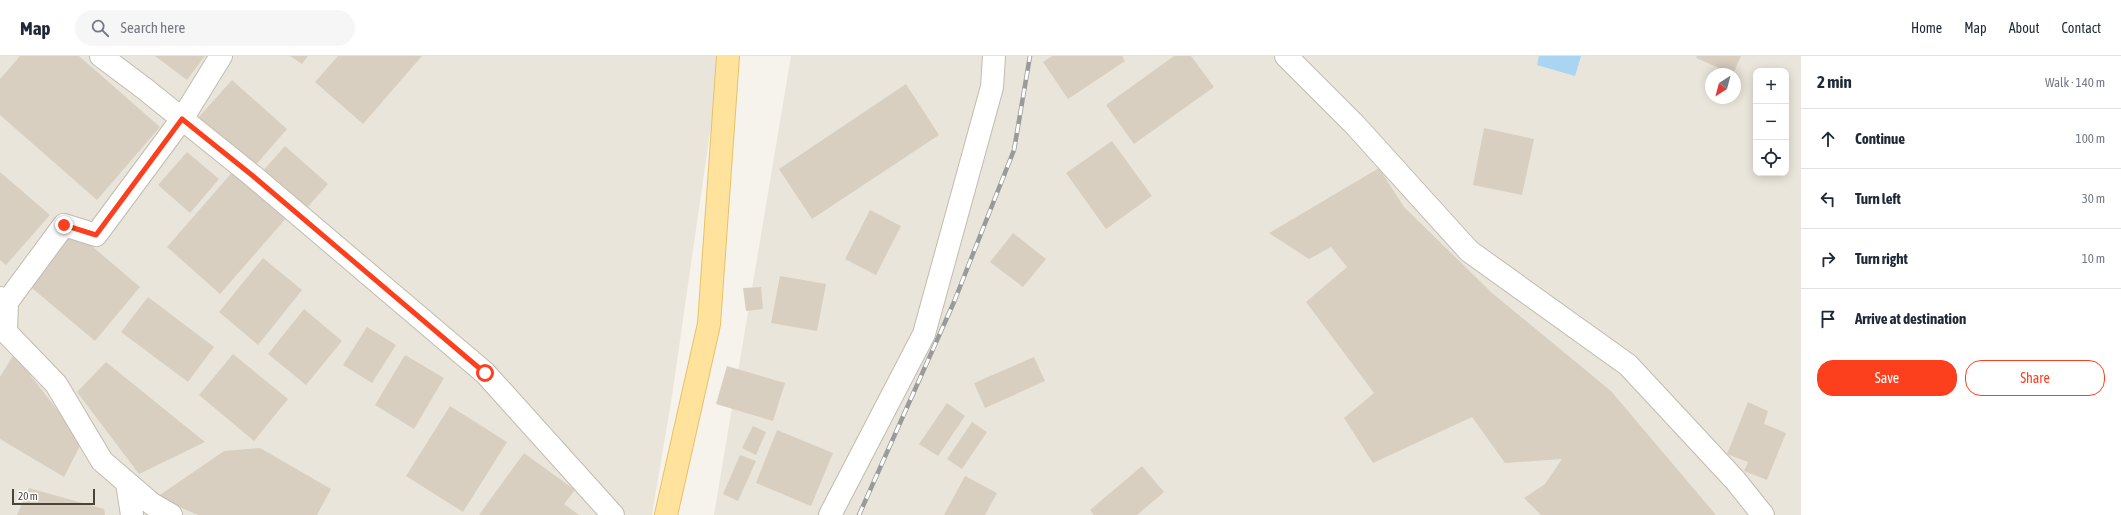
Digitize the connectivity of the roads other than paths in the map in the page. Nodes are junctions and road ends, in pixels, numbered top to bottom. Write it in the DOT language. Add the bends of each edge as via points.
graph roads {
  1 [pos="101,56"];
  2 [pos="221,56"];
  3 [pos="728,56"];
  4 [pos="994,56"];
  5 [pos="1286,56"];
  6 [pos="182,119"];
  7 [pos="4,300"];
  8 [pos="127,483"];
  9 [pos="132,515"];
  10 [pos="171,515"];
  11 [pos="613,515"];
  12 [pos="666,515"];
  13 [pos="830,515"];
  14 [pos="1763,515"];
  1 -- 6 [label="street"];
  2 -- 6 [label="street"];
  3 -- 12 [label="main road" via="709,324"];
  4 -- 13 [label="street" via="992,87 924,334"];
  5 -- 14 [label="street" via="1355,125 1469,251 1628,365 1730,474"];
  6 -- 7 [label="street" via="96,235 64,225"];
  6 -- 11 [label="street" via="485,373"];
  7 -- 8 [label="street" via="6,332 56,384 102,461"];
  8 -- 9 [label="street"];
  8 -- 10 [label="street" via="152,504"];
}
